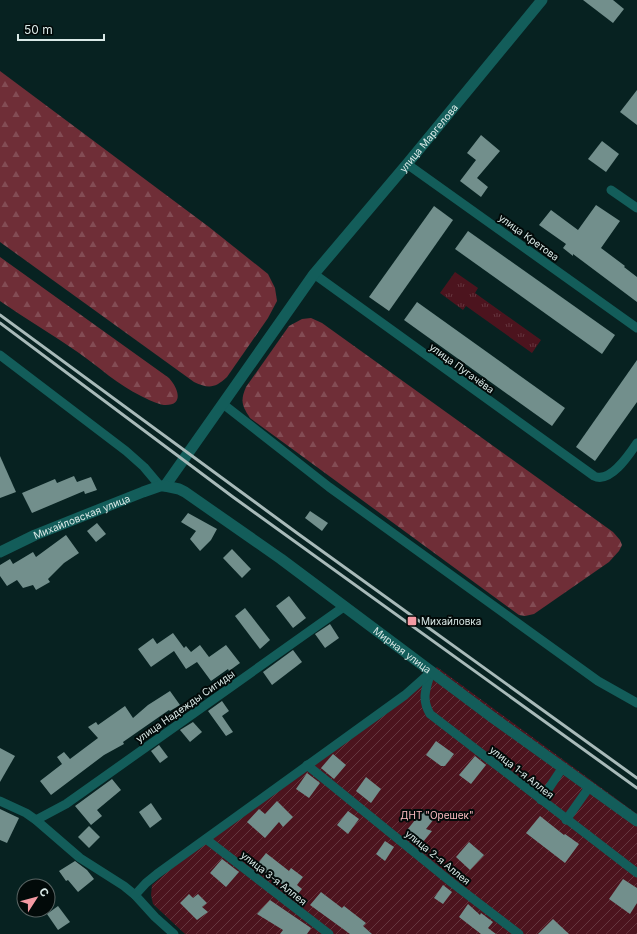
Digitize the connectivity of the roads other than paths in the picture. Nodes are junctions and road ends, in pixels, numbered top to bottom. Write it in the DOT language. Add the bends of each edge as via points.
graph roads {
  1 [pos="542,0"];
  2 [pos="407,164"];
  3 [pos="611,190"];
  4 [pos="637,208"];
  5 [pos="314,274"];
  6 [pos="637,328"];
  7 [pos="0,355"];
  8 [pos="223,404"];
  9 [pos="637,444"];
  10 [pos="629,455"];
  11 [pos="637,460"];
  12 [pos="163,486"];
  13 [pos="0,552"];
  14 [pos="345,606"];
  15 [pos="432,671"];
  16 [pos="637,703"];
  17 [pos="307,765"];
  18 [pos="563,767"];
  19 [pos="590,786"];
  20 [pos="541,800"];
  21 [pos="0,801"];
  22 [pos="36,820"];
  23 [pos="566,820"];
  24 [pos="637,821"];
  25 [pos="206,839"];
  26 [pos="637,874"];
  27 [pos="135,895"];
  28 [pos="174,934"];
  29 [pos="329,934"];
  30 [pos="519,934"];
  1 -- 2 [label="street, улица Маргелова"];
  2 -- 5 [label="street, улица Маргелова"];
  2 -- 6 [label="street, улица Кретова"];
  3 -- 4 [label="street"];
  5 -- 8 [label="street, улица Маргелова"];
  5 -- 10 [label="street, улица Пугачёва" via="598,478 618,468"];
  7 -- 12 [label="street" via="126,451"];
  8 -- 12 [label="street, улица Маргелова"];
  8 -- 16 [label="street" via="329,486 598,681"];
  9 -- 10 [label="street"];
  10 -- 11 [label="street"];
  12 -- 13 [label="street, Михайловская улица" via="112,504"];
  12 -- 14 [label="street, Мирная улица" via="185,492"];
  14 -- 15 [label="street, Мирная улица"];
  14 -- 22 [label="street, улица Надежды Сигиды" via="66,804"];
  15 -- 17 [label="street" via="405,695"];
  15 -- 18 [label="street, Мирная улица"];
  15 -- 20 [label="street, улица 1-я Аллея" via="425,698 430,714"];
  17 -- 25 [label="street"];
  17 -- 30 [label="street, улица 2-я Аллея"];
  18 -- 19 [label="street, Мирная улица"];
  18 -- 20 [label="street"];
  19 -- 23 [label="street"];
  19 -- 24 [label="street, Мирная улица"];
  20 -- 23 [label="street, улица 1-я Аллея"];
  21 -- 22 [label="street"];
  22 -- 27 [label="street" via="80,858"];
  23 -- 26 [label="street, улица 1-я Аллея"];
  25 -- 27 [label="street" via="146,882"];
  25 -- 29 [label="street, улица 3-я Аллея"];
  27 -- 28 [label="street"];
}
